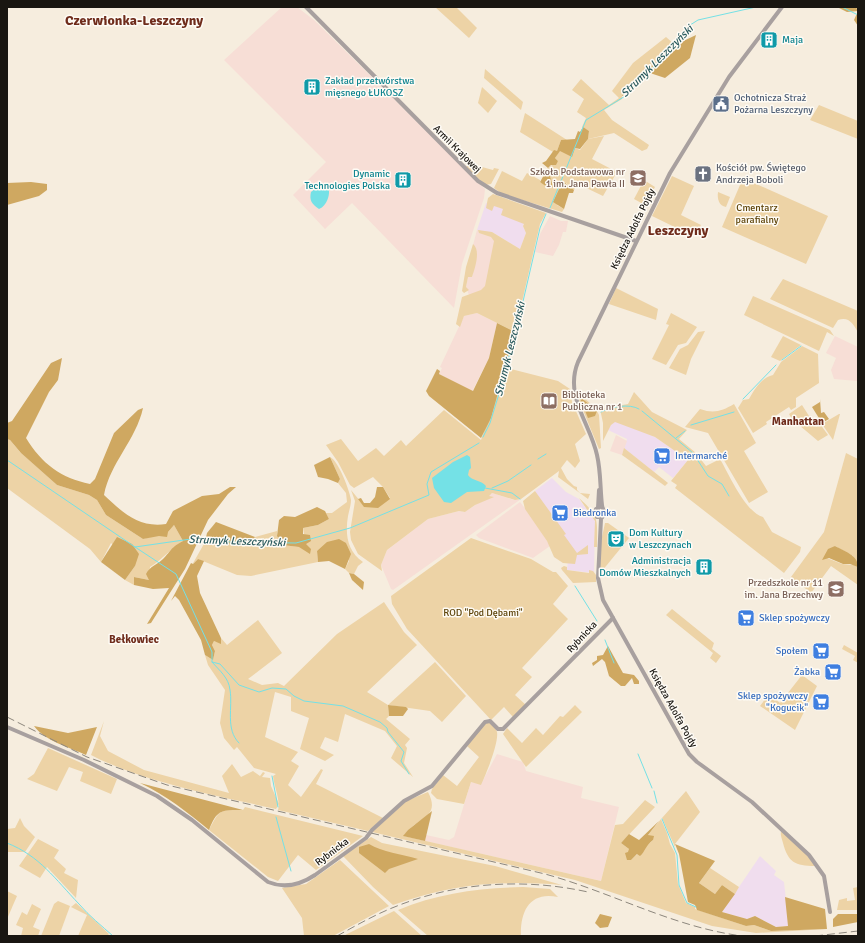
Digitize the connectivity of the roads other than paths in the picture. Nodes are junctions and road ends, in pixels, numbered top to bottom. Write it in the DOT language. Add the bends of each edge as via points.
graph roads {
  1 [pos="306,7"];
  2 [pos="782,7"];
  3 [pos="636,241"];
  4 [pos="600,508"];
  5 [pos="600,517"];
  6 [pos="613,618"];
  7 [pos="7,727"];
  8 [pos="830,912"];
  1 -- 3 [label="street, Armii Krajowej" via="478,182 497,193"];
  2 -- 3 [label="street, Księdza Adolfa Pojdy" via="727,80 667,178"];
  3 -- 4 [label="street, Księdza Adolfa Pojdy" via="578,362 574,377 575,399 595,447 600,480"];
  4 -- 5 [label="street" via="595,512"];
  4 -- 5 [label="street" via="605,513"];
  5 -- 6 [label="street, Księdza Adolfa Pojdy" via="598,584"];
  6 -- 7 [label="street, Rybnicka" via="504,728 499,729 491,721 485,722 430,788 402,802 366,838 306,881 293,885 281,886 268,882 192,820 157,796 84,760"];
  6 -- 8 [label="street, Księdza Adolfa Pojdy" via="691,756 752,802 809,855 824,876"];
}
